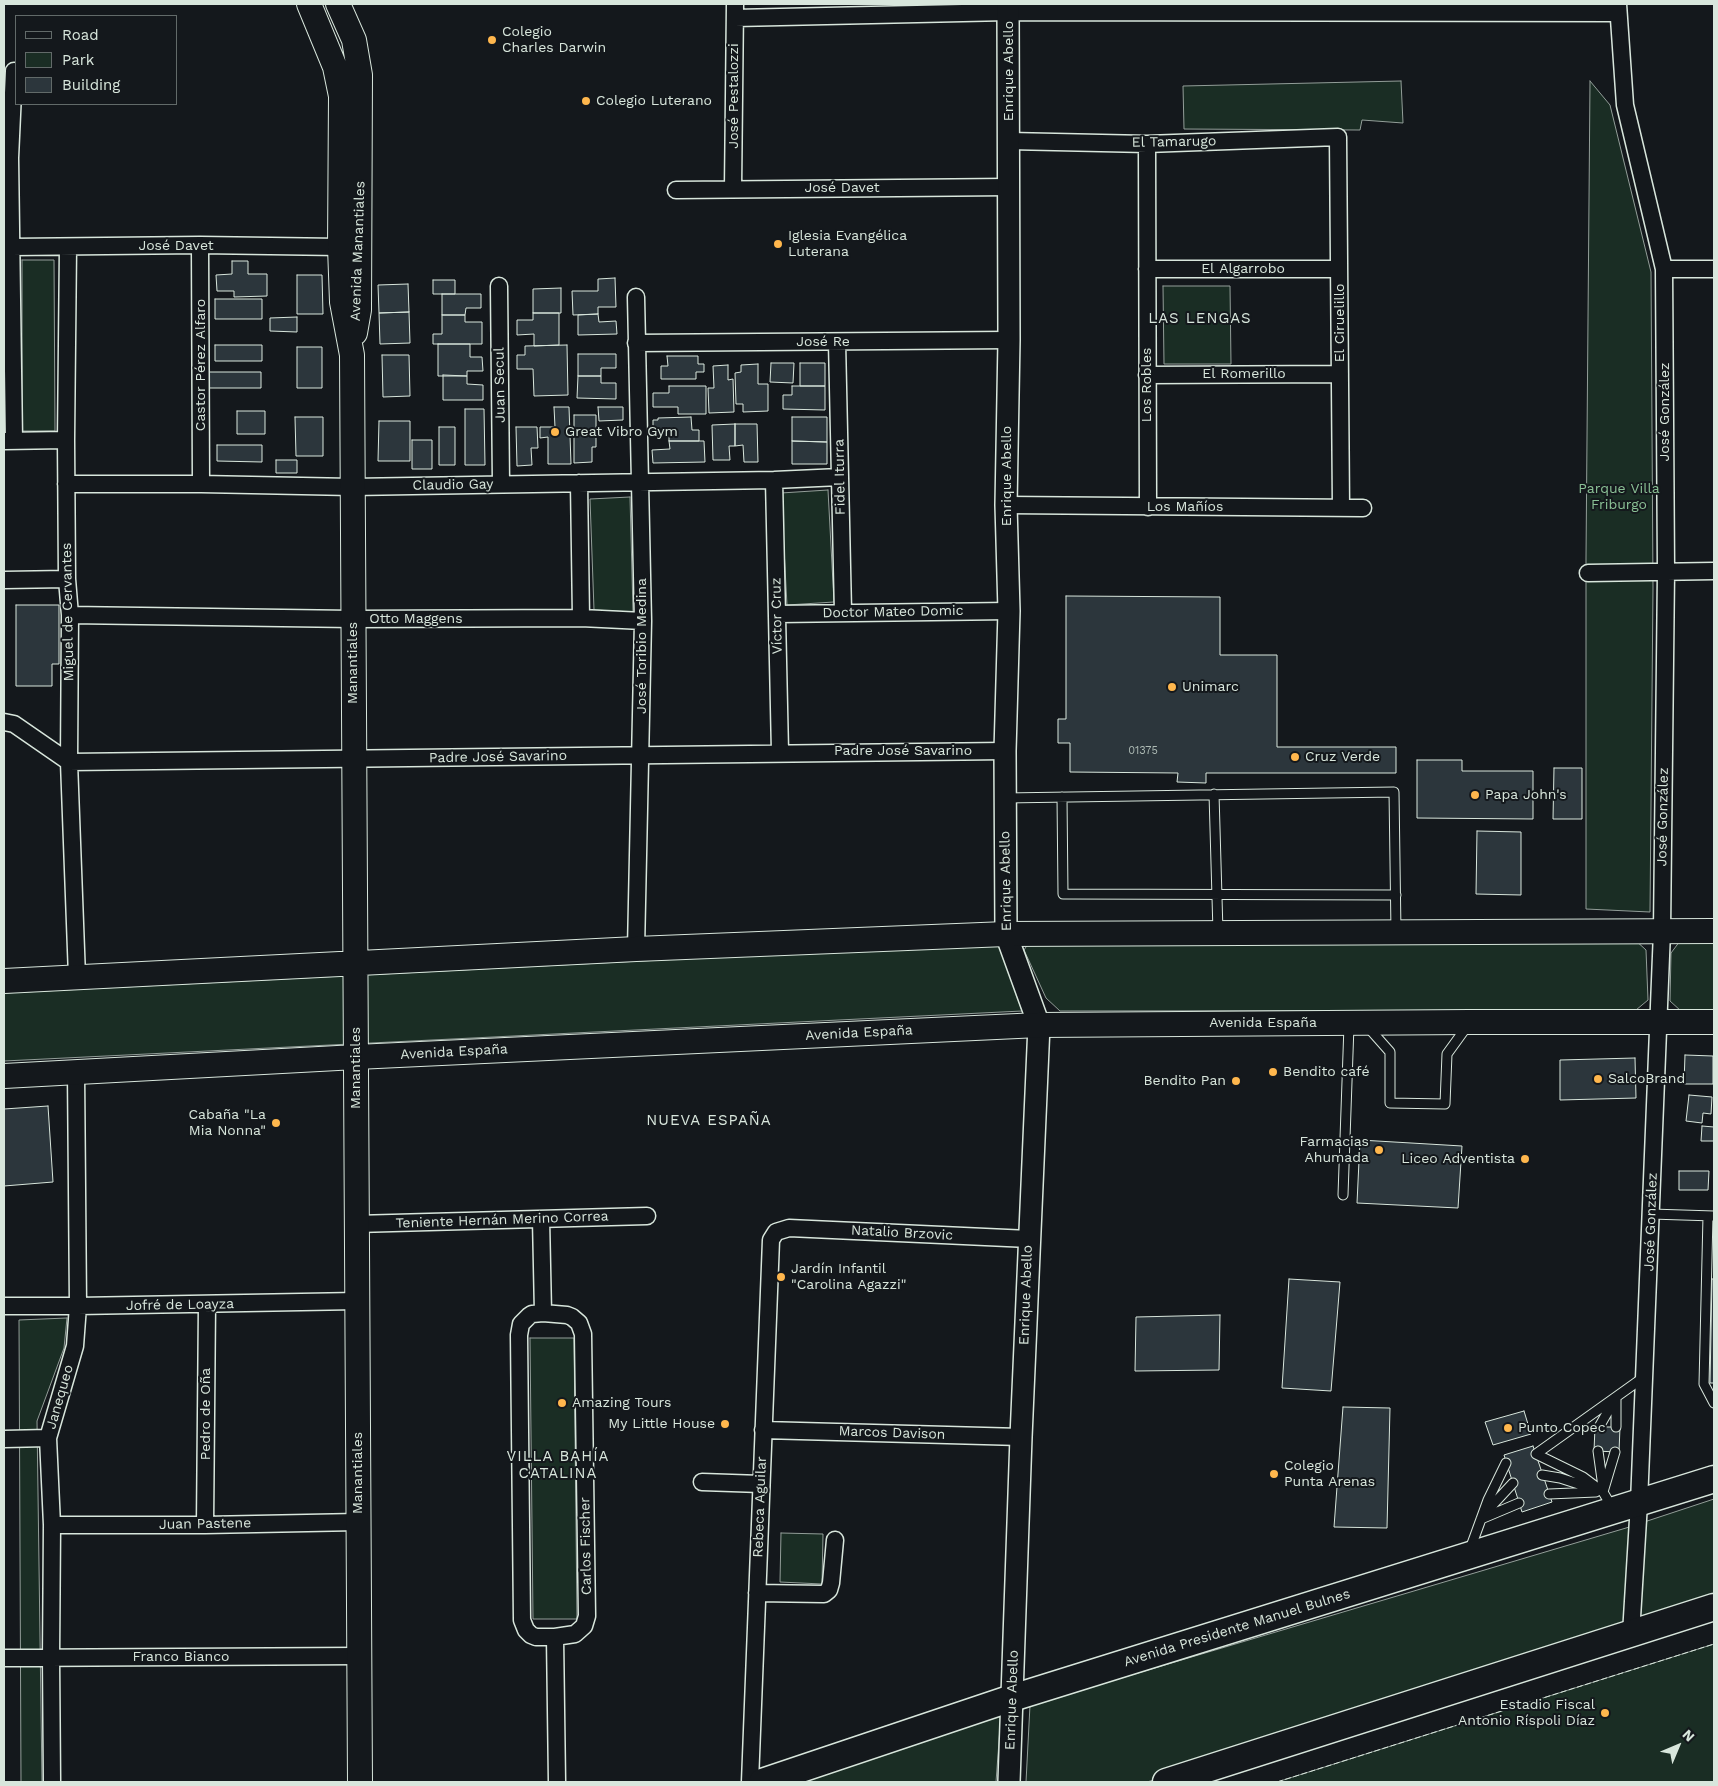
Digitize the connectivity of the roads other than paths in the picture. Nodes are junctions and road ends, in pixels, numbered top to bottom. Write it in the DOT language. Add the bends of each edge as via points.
graph roads {
  1 [pos="309,4"];
  2 [pos="338,4"];
  3 [pos="1008,8"];
  4 [pos="1618,8"];
  5 [pos="735,11"];
  6 [pos="14,71"];
  7 [pos="1338,138"];
  8 [pos="1009,141"];
  9 [pos="1147,144"];
  10 [pos="7,158"];
  11 [pos="1009,187"];
  12 [pos="733,189"];
  13 [pos="676,190"];
  14 [pos="200,245"];
  15 [pos="12,247"];
  16 [pos="68,247"];
  17 [pos="340,247"];
  18 [pos="1147,269"];
  19 [pos="1339,269"];
  20 [pos="1664,269"];
  21 [pos="1714,269"];
  22 [pos="499,286"];
  23 [pos="636,297"];
  24 [pos="1009,340"];
  25 [pos="837,342"];
  26 [pos="636,343"];
  27 [pos="352,355"];
  28 [pos="1340,374"];
  29 [pos="1148,375"];
  30 [pos="9,440"];
  31 [pos="66,440"];
  32 [pos="840,477"];
  33 [pos="774,480"];
  34 [pos="579,483"];
  35 [pos="640,483"];
  36 [pos="66,484"];
  37 [pos="202,484"];
  38 [pos="501,484"];
  39 [pos="352,486"];
  40 [pos="1006,505"];
  41 [pos="1148,507"];
  42 [pos="1341,508"];
  43 [pos="1363,508"];
  44 [pos="1714,570"];
  45 [pos="1666,571"];
  46 [pos="1588,573"];
  47 [pos="67,579"];
  48 [pos="4,580"];
  49 [pos="1009,611"];
  50 [pos="842,612"];
  51 [pos="778,614"];
  52 [pos="70,615"];
  53 [pos="581,618"];
  54 [pos="353,619"];
  55 [pos="643,620"];
  56 [pos="4,722"];
  57 [pos="1005,751"];
  58 [pos="780,752"];
  59 [pos="641,756"];
  60 [pos="354,759"];
  61 [pos="69,762"];
  62 [pos="1214,794"];
  63 [pos="1062,797"];
  64 [pos="1005,798"];
  65 [pos="1217,895"];
  66 [pos="1396,895"];
  67 [pos="1662,931"];
  68 [pos="1714,931"];
  69 [pos="1396,932"];
  70 [pos="1218,933"];
  71 [pos="1006,934"];
  72 [pos="636,949"];
  73 [pos="355,963"];
  74 [pos="77,977"];
  75 [pos="4,981"];
  76 [pos="1356,1022"];
  77 [pos="1470,1022"];
  78 [pos="1658,1022"];
  79 [pos="1714,1022"];
  80 [pos="1040,1025"];
  81 [pos="356,1057"];
  82 [pos="76,1072"];
  83 [pos="4,1076"];
  84 [pos="1343,1195"];
  85 [pos="1651,1214"];
  86 [pos="647,1216"];
  87 [pos="1711,1216"];
  88 [pos="541,1219"];
  89 [pos="356,1224"];
  90 [pos="776,1232"];
  91 [pos="1029,1239"];
  92 [pos="357,1301"];
  93 [pos="207,1304"];
  94 [pos="4,1306"];
  95 [pos="78,1306"];
  96 [pos="543,1313"];
  97 [pos="1644,1377"];
  98 [pos="1616,1396"];
  99 [pos="1714,1403"];
  100 [pos="1599,1427"];
  101 [pos="1616,1427"];
  102 [pos="763,1430"];
  103 [pos="1021,1437"];
  104 [pos="48,1438"];
  105 [pos="4,1439"];
  106 [pos="1598,1451"];
  107 [pos="1615,1452"];
  108 [pos="1506,1463"];
  109 [pos="1542,1475"];
  110 [pos="1714,1479"];
  111 [pos="702,1482"];
  112 [pos="1513,1483"];
  113 [pos="761,1484"];
  114 [pos="1549,1494"];
  115 [pos="1609,1501"];
  116 [pos="1520,1503"];
  117 [pos="1639,1503"];
  118 [pos="1481,1519"];
  119 [pos="358,1522"];
  120 [pos="52,1525"];
  121 [pos="205,1525"];
  122 [pos="835,1540"];
  123 [pos="1467,1557"];
  124 [pos="757,1593"];
  125 [pos="1714,1607"];
  126 [pos="1631,1634"];
  127 [pos="555,1637"];
  128 [pos="359,1656"];
  129 [pos="4,1658"];
  130 [pos="51,1658"];
  131 [pos="1012,1698"];
  132 [pos="52,1782"];
  133 [pos="360,1782"];
  134 [pos="557,1782"];
  135 [pos="750,1782"];
  136 [pos="762,1782"];
  137 [pos="1009,1782"];
  138 [pos="1166,1782"];
  1 -- 17 [label="main road, Avenida Manantiales" via="335,67 341,96"];
  2 -- 27 [label="main road, Avenida Manantiales" via="354,40 360,75 359,310"];
  3 -- 4 [label="street"];
  3 -- 5 [label="street"];
  3 -- 8 [label="street, Enrique Abello"];
  4 -- 20 [label="street, José González" via="1625,105"];
  5 -- 12 [label="street, José Pestalozzi"];
  6 -- 10 [label="street"];
  7 -- 9 [label="street, El Tamarugo"];
  7 -- 19 [label="street, El Ciruelillo"];
  8 -- 9 [label="street, El Tamarugo"];
  8 -- 11 [label="street, Enrique Abello"];
  9 -- 18 [label="street, Los Robles"];
  10 -- 15 [label="street"];
  11 -- 12 [label="street, José Davet"];
  11 -- 24 [label="street, Enrique Abello"];
  12 -- 13 [label="street, José Davet"];
  14 -- 16 [label="street, José Davet"];
  14 -- 17 [label="street, José Davet"];
  14 -- 37 [label="street, Castor Pérez Alfaro"];
  15 -- 16 [label="street, José Davet"];
  15 -- 30 [label="street"];
  16 -- 31 [label="street, Miguel de Cervantes"];
  17 -- 27 [label="main road, Avenida Manantiales" via="342,302"];
  18 -- 19 [label="street, El Algarrobo"];
  18 -- 29 [label="street, Los Robles"];
  19 -- 28 [label="street, El Ciruelillo"];
  20 -- 21 [label="street"];
  20 -- 45 [label="street, José González"];
  22 -- 38 [label="street, Juan Secul"];
  23 -- 26 [label="street, José Toribio Medina"];
  24 -- 25 [label="street, José Re"];
  24 -- 40 [label="street, Enrique Abello"];
  25 -- 26 [label="street, José Re"];
  25 -- 32 [label="street, Fidel Iturra"];
  26 -- 35 [label="street, José Toribio Medina"];
  27 -- 39 [label="main road, Manantiales"];
  28 -- 29 [label="street, El Romerillo"];
  28 -- 42 [label="street, El Ciruelillo"];
  29 -- 41 [label="street, Los Robles"];
  30 -- 31 [label="street"];
  31 -- 36 [label="street, Miguel de Cervantes"];
  32 -- 33 [label="street, Claudio Gay"];
  32 -- 50 [label="street, Fidel Iturra"];
  33 -- 35 [label="street, Claudio Gay"];
  33 -- 51 [label="street, Víctor Cruz"];
  34 -- 35 [label="street, Claudio Gay"];
  34 -- 38 [label="street, Claudio Gay"];
  34 -- 53 [label="street"];
  35 -- 55 [label="street, José Toribio Medina"];
  36 -- 37 [label="street, Claudio Gay"];
  36 -- 47 [label="street, Miguel de Cervantes"];
  37 -- 39 [label="street, Claudio Gay"];
  38 -- 39 [label="street, Claudio Gay"];
  39 -- 54 [label="main road, Manantiales"];
  40 -- 41 [label="street, Los Mañíos"];
  40 -- 49 [label="street, Enrique Abello"];
  41 -- 42 [label="street, Los Mañíos"];
  42 -- 43 [label="street, Los Mañíos"];
  44 -- 45 [label="street"];
  45 -- 46 [label="street"];
  45 -- 67 [label="street, José González"];
  47 -- 48 [label="street"];
  47 -- 52 [label="street, Miguel de Cervantes"];
  49 -- 50 [label="street, Doctor Mateo Domic"];
  49 -- 57 [label="street, Enrique Abello"];
  50 -- 51 [label="street, Doctor Mateo Domic"];
  51 -- 58 [label="street, Víctor Cruz"];
  52 -- 54 [label="street, Otto Maggens"];
  52 -- 61 [label="street, Miguel de Cervantes"];
  53 -- 54 [label="street, Otto Maggens"];
  53 -- 55 [label="street, Otto Maggens"];
  54 -- 60 [label="main road, Manantiales"];
  55 -- 59 [label="street, José Toribio Medina"];
  56 -- 61 [label="street" via="14,724"];
  57 -- 58 [label="street, Padre José Savarino"];
  57 -- 64 [label="street, Enrique Abello"];
  58 -- 59 [label="street, Padre José Savarino"];
  59 -- 60 [label="street, Padre José Savarino"];
  59 -- 72 [label="street, José Toribio Medina"];
  60 -- 61 [label="street, Padre José Savarino"];
  60 -- 73 [label="main road, Manantiales"];
  61 -- 74 [label="street, Miguel de Cervantes"];
  62 -- 63 [label="lane"];
  62 -- 65 [label="lane"];
  62 -- 66 [label="lane" via="1394,792"];
  63 -- 64 [label="lane"];
  63 -- 65 [label="lane" via="1063,894"];
  64 -- 71 [label="street, Enrique Abello"];
  65 -- 66 [label="lane"];
  65 -- 70 [label="lane"];
  66 -- 69 [label="lane"];
  67 -- 68 [label="main road"];
  67 -- 69 [label="main road"];
  67 -- 78 [label="street, José González"];
  69 -- 70 [label="main road"];
  70 -- 71 [label="main road"];
  71 -- 72 [label="main road"];
  71 -- 80 [label="street, Enrique Abello"];
  72 -- 73 [label="main road"];
  73 -- 74 [label="main road"];
  73 -- 81 [label="main road, Manantiales"];
  74 -- 75 [label="main road"];
  76 -- 77 [label="main road, Avenida España"];
  76 -- 77 [label="lane" via="1390,1052 1390,1103 1445,1104 1447,1054"];
  76 -- 80 [label="main road, Avenida España"];
  76 -- 84 [label="lane"];
  77 -- 78 [label="main road, Avenida España"];
  78 -- 79 [label="main road, Avenida España"];
  78 -- 85 [label="street, José González"];
  80 -- 81 [label="main road, Avenida España"];
  80 -- 91 [label="street, Enrique Abello"];
  81 -- 82 [label="main road, Avenida España"];
  81 -- 89 [label="main road, Manantiales"];
  82 -- 83 [label="main road, Avenida España"];
  82 -- 95 [label="street, Janequeo"];
  85 -- 87 [label="lane"];
  85 -- 97 [label="street, José González"];
  86 -- 88 [label="street, Teniente Hernán Merino Correa"];
  87 -- 99 [label="lane" via="1704,1384"];
  88 -- 89 [label="street, Teniente Hernán Merino Correa"];
  88 -- 96 [label="street"];
  89 -- 92 [label="main road, Manantiales"];
  90 -- 91 [label="street, Natalio Brzovic" via="789,1228"];
  90 -- 102 [label="street, Rebeca Aguilar" via="770,1245"];
  91 -- 103 [label="street, Enrique Abello"];
  92 -- 93 [label="street, Jofré de Loayza"];
  92 -- 119 [label="main road, Manantiales"];
  93 -- 95 [label="street, Jofré de Loayza"];
  93 -- 121 [label="street, Pedro de Oña"];
  94 -- 95 [label="street, Jofré de Loayza"];
  95 -- 104 [label="street, Janequeo" via="75,1346"];
  96 -- 127 [label="street, Carlos Fischer" via="528,1316 519,1335 522,1620 526,1630 536,1637"];
  96 -- 127 [label="street, Carlos Fischer" via="572,1317 579,1323 583,1334 587,1616 584,1626 575,1634"];
  97 -- 98 [label="lane"];
  97 -- 117 [label="street, José González"];
  98 -- 100 [label="lane"];
  98 -- 101 [label="lane"];
  98 -- 115 [label="lane" via="1536,1454 1583,1477"];
  102 -- 103 [label="street, Marcos Davison"];
  102 -- 113 [label="street, Rebeca Aguilar"];
  103 -- 131 [label="street, Enrique Abello"];
  104 -- 105 [label="street"];
  104 -- 120 [label="street, Janequeo"];
  106 -- 115 [label="lane"];
  107 -- 115 [label="lane"];
  108 -- 118 [label="lane"];
  109 -- 115 [label="lane" via="1560,1478"];
  110 -- 117 [label="main road, Avenida Presidente Manuel Bulnes"];
  111 -- 113 [label="street"];
  112 -- 118 [label="lane"];
  113 -- 124 [label="street, Rebeca Aguilar"];
  114 -- 115 [label="lane"];
  115 -- 117 [label="main road, Avenida Presidente Manuel Bulnes"];
  115 -- 123 [label="main road, Avenida Presidente Manuel Bulnes"];
  116 -- 118 [label="lane"];
  117 -- 126 [label="street, José González"];
  118 -- 123 [label="lane"];
  119 -- 121 [label="street, Juan Pastene"];
  119 -- 128 [label="main road, Manantiales"];
  120 -- 121 [label="street, Juan Pastene"];
  120 -- 130 [label="street, Janequeo"];
  122 -- 124 [label="street" via="831,1583 824,1594"];
  123 -- 131 [label="main road, Avenida Presidente Manuel Bulnes"];
  124 -- 135 [label="street, Rebeca Aguilar"];
  125 -- 126 [label="main road"];
  126 -- 138 [label="main road"];
  127 -- 134 [label="street"];
  128 -- 130 [label="street, Franco Bianco"];
  128 -- 133 [label="main road, Manantiales"];
  129 -- 130 [label="street, Franco Bianco"];
  130 -- 132 [label="street, Janequeo"];
  131 -- 136 [label="main road, Avenida Presidente Manuel Bulnes"];
  131 -- 137 [label="street, Enrique Abello"];
}
